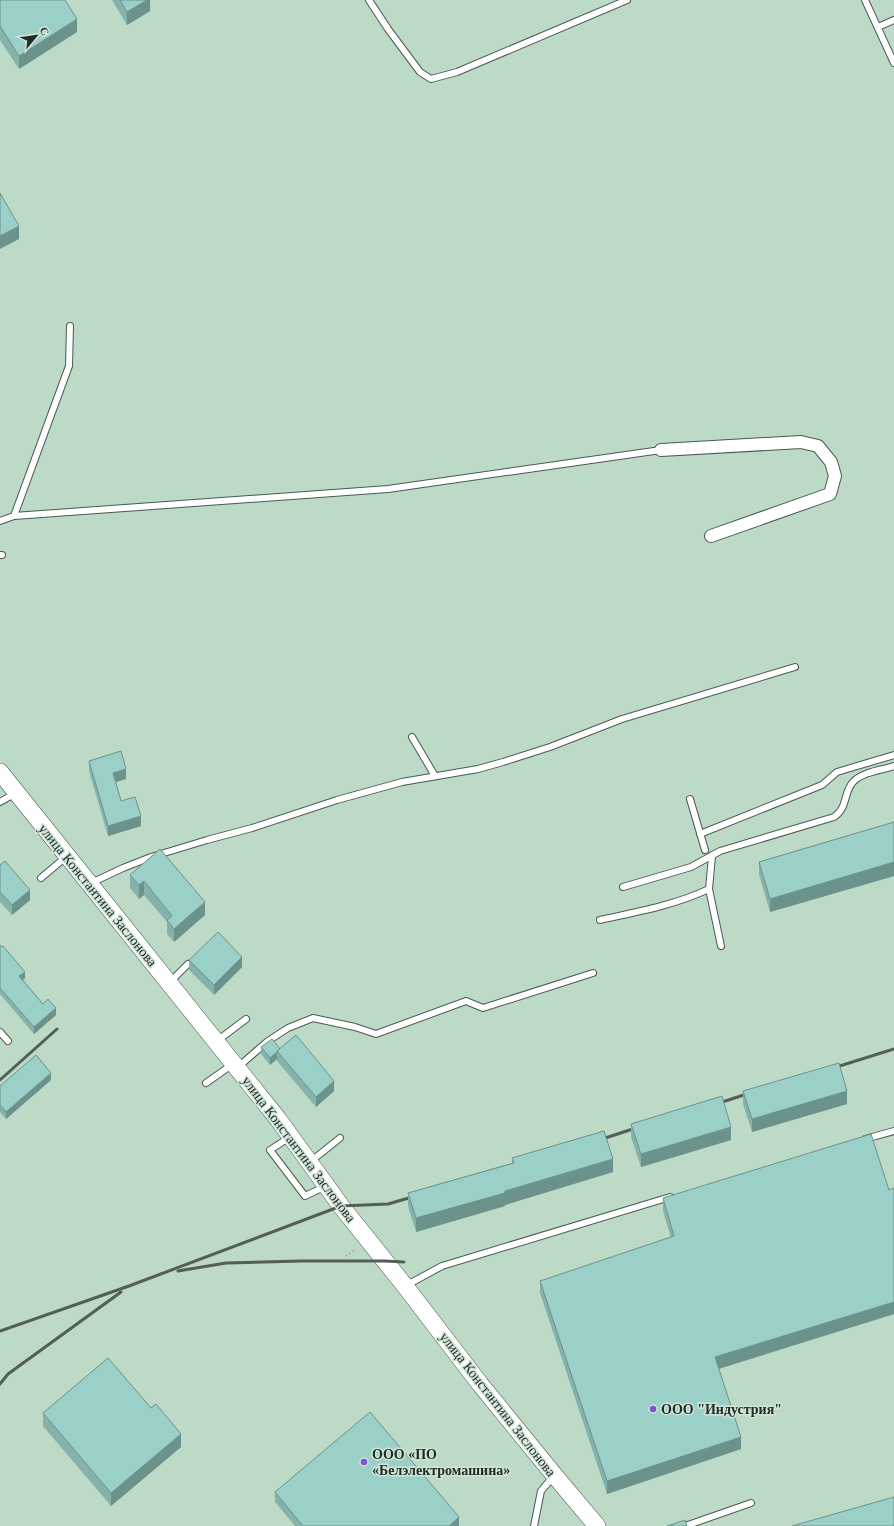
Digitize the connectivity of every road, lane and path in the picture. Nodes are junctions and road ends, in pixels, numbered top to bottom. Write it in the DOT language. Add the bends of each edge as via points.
graph roads {
  1 [pos="369,0"];
  2 [pos="627,0"];
  3 [pos="865,0"];
  4 [pos="894,20"];
  5 [pos="878,27"];
  6 [pos="894,63"];
  7 [pos="70,326"];
  8 [pos="661,450"];
  9 [pos="14,516"];
  10 [pos="0,521"];
  11 [pos="711,536"];
  12 [pos="795,667"];
  13 [pos="412,737"];
  14 [pos="894,755"];
  15 [pos="894,766"];
  16 [pos="0,772"];
  17 [pos="435,776"];
  18 [pos="17,793"];
  19 [pos="690,799"];
  20 [pos="0,802"];
  21 [pos="700,834"];
  22 [pos="705,850"];
  23 [pos="67,856"];
  24 [pos="712,856"];
  25 [pos="40,878"];
  26 [pos="89,884"];
  27 [pos="623,887"];
  28 [pos="709,889"];
  29 [pos="600,920"];
  30 [pos="721,946"];
  31 [pos="188,964"];
  32 [pos="593,973"];
  33 [pos="169,983"];
  34 [pos="246,1019"];
  35 [pos="0,1032"];
  36 [pos="8,1041"];
  37 [pos="216,1042"];
  38 [pos="235,1066"];
  39 [pos="206,1083"];
  40 [pos="894,1131"];
  41 [pos="290,1138"];
  42 [pos="340,1138"];
  43 [pos="856,1142"];
  44 [pos="309,1163"];
  45 [pos="327,1186"];
  46 [pos="673,1196"];
  47 [pos="405,1286"];
  48 [pos="555,1476"];
  49 [pos="752,1503"];
  50 [pos="534,1526"];
  51 [pos="597,1526"];
  52 [pos="685,1526"];
  1 -- 2 [label="lane" via="420,72 431,79 457,72"];
  3 -- 5 [label="lane"];
  4 -- 5 [label="lane"];
  5 -- 6 [label="lane"];
  7 -- 9 [label="lane" via="69,366"];
  8 -- 9 [label="lane" via="388,489"];
  8 -- 11 [label="street" via="801,442 818,446 831,462 835,476 830,494"];
  9 -- 10 [label="lane"];
  12 -- 17 [label="lane" via="622,719 503,762"];
  13 -- 17 [label="lane"];
  14 -- 21 [label="lane" via="836,772 822,785"];
  15 -- 24 [label="lane" via="854,781 847,792 843,810 834,817 720,851"];
  16 -- 18 [label="street, улица Константина Заслонова"];
  17 -- 26 [label="lane" via="371,790 166,853 123,868"];
  18 -- 20 [label="lane"];
  18 -- 23 [label="street, улица Константина Заслонова"];
  19 -- 21 [label="lane"];
  21 -- 22 [label="lane"];
  23 -- 25 [label="lane"];
  23 -- 26 [label="street, улица Константина Заслонова"];
  24 -- 27 [label="lane" via="691,867"];
  24 -- 28 [label="lane"];
  26 -- 33 [label="street, улица Константина Заслонова"];
  28 -- 29 [label="lane" via="645,910"];
  28 -- 30 [label="lane"];
  31 -- 33 [label="lane"];
  32 -- 38 [label="lane" via="483,1008 466,1001 376,1034 313,1018 288,1028"];
  33 -- 37 [label="street, улица Константина Заслонова"];
  34 -- 37 [label="lane"];
  35 -- 36 [label="lane"];
  37 -- 38 [label="street, улица Константина Заслонова"];
  38 -- 39 [label="lane"];
  38 -- 41 [label="street, улица Константина Заслонова"];
  40 -- 43 [label="lane"];
  41 -- 44 [label="street, улица Константина Заслонова"];
  41 -- 45 [label="lane" via="270,1150 305,1196"];
  42 -- 44 [label="lane"];
  44 -- 45 [label="street, улица Константина Заслонова"];
  45 -- 47 [label="street, улица Константина Заслонова"];
  46 -- 47 [label="lane" via="442,1266"];
  47 -- 48 [label="street, улица Константина Заслонова"];
  48 -- 50 [label="lane" via="541,1491"];
  48 -- 51 [label="street, улица Константина Заслонова"];
  49 -- 52 [label="lane"];
}
